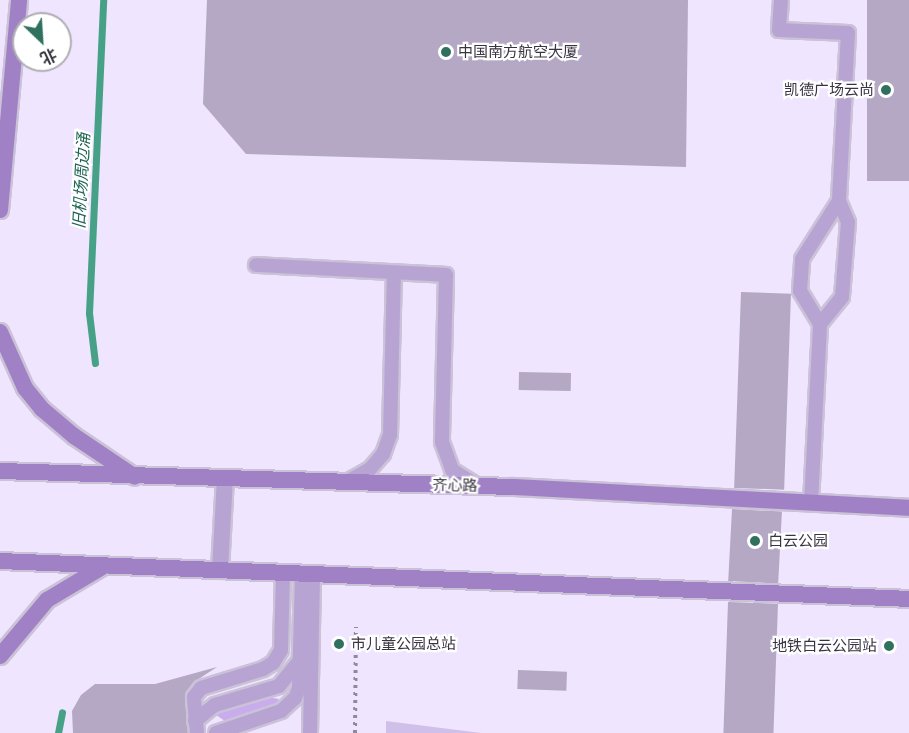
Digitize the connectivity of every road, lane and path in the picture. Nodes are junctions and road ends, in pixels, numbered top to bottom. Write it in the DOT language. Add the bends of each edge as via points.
graph roads {
  1 [pos="19,0"];
  2 [pos="781,0"];
  3 [pos="2,172"];
  4 [pos="839,201"];
  5 [pos="0,210"];
  6 [pos="256,265"];
  7 [pos="394,273"];
  8 [pos="820,324"];
  9 [pos="0,332"];
  10 [pos="0,471"];
  11 [pos="136,477"];
  12 [pos="225,479"];
  13 [pos="345,483"];
  14 [pos="478,486"];
  15 [pos="811,502"];
  16 [pos="909,508"];
  17 [pos="0,561"];
  18 [pos="107,565"];
  19 [pos="220,570"];
  20 [pos="283,573"];
  21 [pos="308,574"];
  22 [pos="909,599"];
  23 [pos="356,627"];
  24 [pos="0,656"];
  25 [pos="300,659"];
  26 [pos="196,727"];
  27 [pos="216,733"];
  28 [pos="310,733"];
  29 [pos="355,733"];
  1 -- 3 [label="main road"];
  2 -- 4 [label="lane" via="779,30 848,33"];
  3 -- 5 [label="main road"];
  4 -- 8 [label="lane" via="848,222 842,297"];
  4 -- 8 [label="lane" via="802,260 800,291"];
  6 -- 7 [label="lane"];
  7 -- 13 [label="lane" via="390,435 383,454 370,469"];
  7 -- 14 [label="lane" via="446,275 442,442 452,470"];
  8 -- 15 [label="lane"];
  9 -- 11 [label="main road" via="25,388 42,409 74,436"];
  10 -- 11 [label="main road, 齐心路"];
  11 -- 12 [label="main road, 齐心路"];
  12 -- 13 [label="main road, 齐心路"];
  12 -- 19 [label="street"];
  13 -- 14 [label="main road, 齐心路"];
  14 -- 15 [label="main road, 齐心路"];
  15 -- 16 [label="main road, 齐心路"];
  17 -- 18 [label="main road"];
  18 -- 19 [label="main road"];
  18 -- 24 [label="main road" via="47,600"];
  19 -- 20 [label="main road"];
  20 -- 21 [label="main road"];
  20 -- 26 [label="lane" via="281,650 273,663 263,669 201,688 194,697"];
  21 -- 22 [label="main road"];
  21 -- 25 [label="lane"];
  21 -- 28 [label="lane"];
  23 -- 29 [label="path"];
  25 -- 26 [label="lane" via="286,682 215,705"];
  25 -- 27 [label="lane" via="299,688 289,705"];
}
